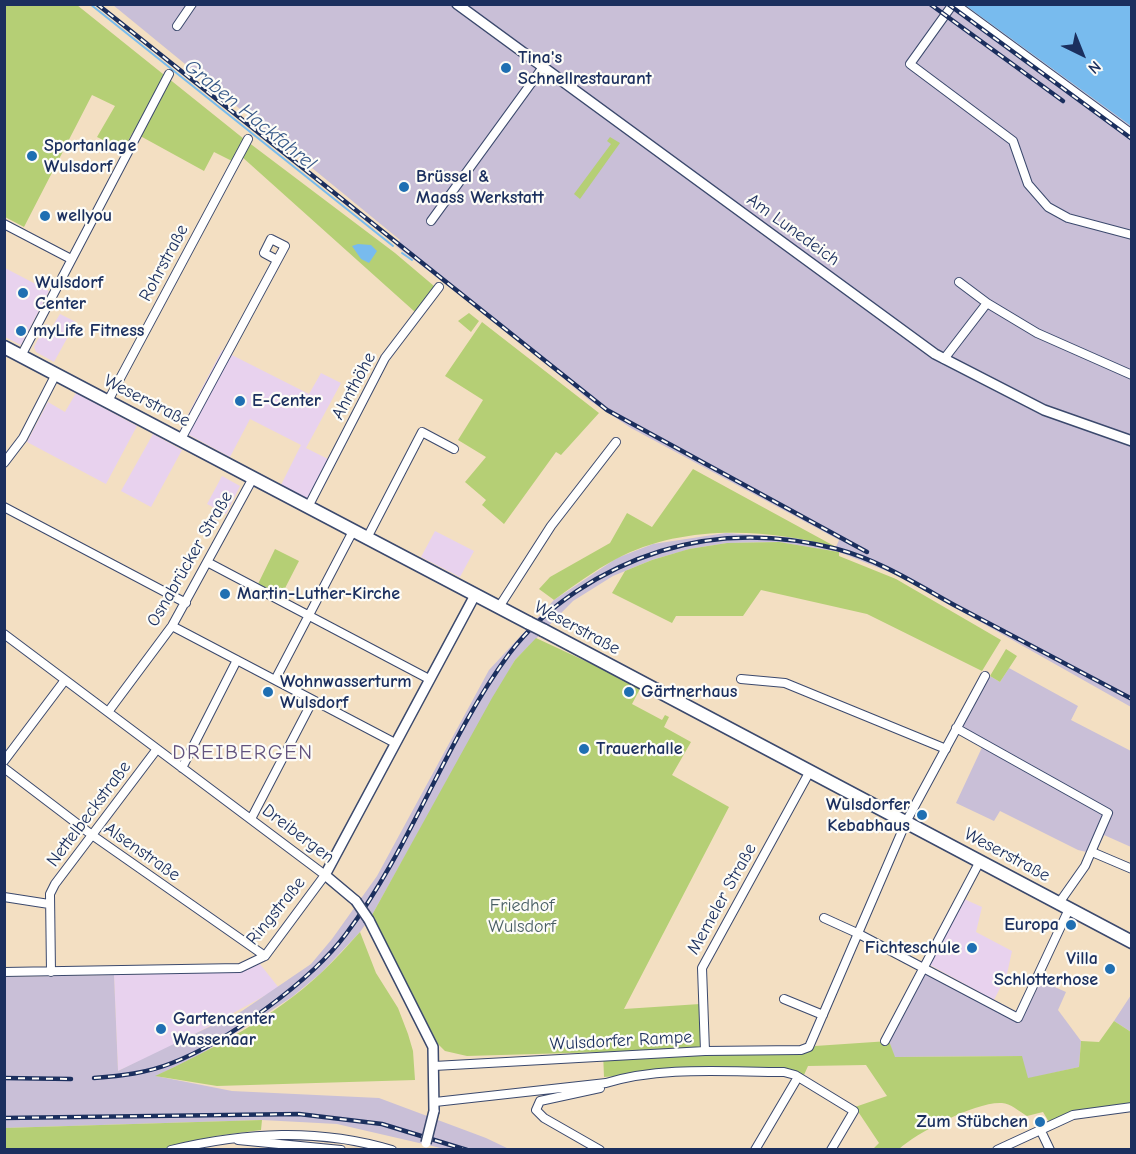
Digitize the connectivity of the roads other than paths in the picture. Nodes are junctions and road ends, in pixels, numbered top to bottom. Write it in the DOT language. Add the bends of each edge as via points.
graph roads {
  1 [pos="192,4"];
  2 [pos="457,4"];
  3 [pos="954,4"];
  4 [pos="177,26"];
  5 [pos="543,68"];
  6 [pos="169,74"];
  7 [pos="1131,134"];
  8 [pos="248,139"];
  9 [pos="431,221"];
  10 [pos="4,224"];
  11 [pos="1131,235"];
  12 [pos="71,260"];
  13 [pos="277,260"];
  14 [pos="959,282"];
  15 [pos="439,287"];
  16 [pos="987,303"];
  17 [pos="4,348"];
  18 [pos="21,356"];
  19 [pos="944,359"];
  20 [pos="56,374"];
  21 [pos="1131,375"];
  22 [pos="108,401"];
  23 [pos="181,439"];
  24 [pos="1131,441"];
  25 [pos="616,442"];
  26 [pos="454,449"];
  27 [pos="4,463"];
  28 [pos="253,478"];
  29 [pos="4,507"];
  30 [pos="308,507"];
  31 [pos="353,531"];
  32 [pos="367,538"];
  33 [pos="209,563"];
  34 [pos="475,595"];
  35 [pos="186,603"];
  36 [pos="499,607"];
  37 [pos="309,615"];
  38 [pos="172,626"];
  39 [pos="4,634"];
  40 [pos="237,660"];
  41 [pos="985,676"];
  42 [pos="741,679"];
  43 [pos="65,680"];
  44 [pos="275,680"];
  45 [pos="429,680"];
  46 [pos="313,700"];
  47 [pos="108,712"];
  48 [pos="956,728"];
  49 [pos="395,743"];
  50 [pos="157,749"];
  51 [pos="946,749"];
  52 [pos="4,761"];
  53 [pos="4,768"];
  54 [pos="182,768"];
  55 [pos="810,771"];
  56 [pos="251,819"];
  57 [pos="906,822"];
  58 [pos="92,835"];
  59 [pos="1092,852"];
  60 [pos="980,861"];
  61 [pos="1131,868"];
  62 [pos="325,875"];
  63 [pos="4,897"];
  64 [pos="49,904"];
  65 [pos="1064,906"];
  66 [pos="824,918"];
  67 [pos="857,933"];
  68 [pos="1131,942"];
  69 [pos="265,956"];
  70 [pos="924,969"];
  71 [pos="4,972"];
  72 [pos="51,972"];
  73 [pos="784,999"];
  74 [pos="823,1015"];
  75 [pos="885,1041"];
  76 [pos="705,1051"];
  77 [pos="434,1066"];
  78 [pos="798,1077"];
  79 [pos="606,1083"];
  80 [pos="434,1107"];
  81 [pos="1131,1107"];
  82 [pos="1040,1129"];
  83 [pos="231,1139"];
  84 [pos="209,1146"];
  85 [pos="425,1146"];
  86 [pos="171,1149"];
  87 [pos="341,1149"];
  88 [pos="392,1149"];
  89 [pos="600,1149"];
  90 [pos="755,1149"];
  91 [pos="831,1149"];
  92 [pos="997,1149"];
  93 [pos="1050,1149"];
  1 -- 4 [label="street"];
  2 -- 5 [label="street, Am Lunedeich"];
  3 -- 7 [label="street"];
  3 -- 11 [label="street" via="910,63 1017,144 1028,184 1048,207 1068,218"];
  5 -- 9 [label="street"];
  5 -- 19 [label="street, Am Lunedeich"];
  6 -- 12 [label="street"];
  8 -- 22 [label="street, Rohrstraße"];
  10 -- 12 [label="street"];
  12 -- 18 [label="street"];
  13 -- 23 [label="street"];
  14 -- 16 [label="street"];
  15 -- 30 [label="street, Ahnthöhe" via="385,358"];
  16 -- 19 [label="street"];
  16 -- 21 [label="street" via="1037,333"];
  17 -- 18 [label="main road, Weserstraße"];
  18 -- 20 [label="main road, Weserstraße"];
  19 -- 24 [label="street, Am Lunedeich" via="1044,410"];
  20 -- 22 [label="main road, Weserstraße"];
  20 -- 27 [label="street" via="23,438"];
  22 -- 23 [label="main road, Weserstraße"];
  23 -- 28 [label="main road, Weserstraße"];
  25 -- 36 [label="street" via="551,526"];
  26 -- 32 [label="street" via="422,432"];
  28 -- 30 [label="main road, Weserstraße"];
  28 -- 33 [label="street, Osnabrücker Straße"];
  29 -- 35 [label="street"];
  30 -- 31 [label="main road, Weserstraße"];
  31 -- 32 [label="main road, Weserstraße"];
  31 -- 37 [label="street"];
  32 -- 34 [label="main road, Weserstraße"];
  33 -- 35 [label="street, Osnabrücker Straße"];
  33 -- 37 [label="street"];
  34 -- 36 [label="main road, Weserstraße"];
  34 -- 45 [label="street, Ringstraße"];
  35 -- 38 [label="street, Osnabrücker Straße"];
  36 -- 55 [label="main road, Weserstraße, bridge"];
  37 -- 44 [label="street"];
  37 -- 45 [label="street"];
  38 -- 40 [label="street"];
  38 -- 47 [label="street, Osnabrücker Straße"];
  39 -- 43 [label="street, Dreibergen"];
  40 -- 44 [label="street"];
  40 -- 54 [label="street"];
  41 -- 48 [label="street"];
  42 -- 51 [label="street" via="785,683"];
  43 -- 47 [label="street, Dreibergen"];
  43 -- 52 [label="street"];
  44 -- 46 [label="street"];
  45 -- 49 [label="street, Ringstraße"];
  46 -- 49 [label="street"];
  46 -- 56 [label="street"];
  47 -- 50 [label="street, Dreibergen"];
  48 -- 51 [label="street"];
  48 -- 59 [label="street" via="1108,813"];
  49 -- 62 [label="street, Ringstraße"];
  50 -- 54 [label="street, Dreibergen"];
  50 -- 58 [label="street, Nettelbeckstraße"];
  51 -- 57 [label="street"];
  53 -- 58 [label="street, Alsenstraße"];
  54 -- 56 [label="street, Dreibergen"];
  55 -- 57 [label="main road, Weserstraße"];
  55 -- 76 [label="street, Memeler Straße" via="702,968"];
  56 -- 62 [label="street, Dreibergen"];
  57 -- 60 [label="main road, Weserstraße"];
  57 -- 67 [label="street"];
  58 -- 64 [label="street, Nettelbeckstraße" via="55,884"];
  58 -- 69 [label="street, Alsenstraße"];
  59 -- 61 [label="street"];
  59 -- 65 [label="street"];
  60 -- 65 [label="main road, Weserstraße"];
  60 -- 70 [label="street"];
  62 -- 69 [label="street, Ringstraße"];
  62 -- 77 [label="street, Dreibergen, bridge" via="356,901 369,920 433,1047"];
  63 -- 64 [label="street"];
  64 -- 72 [label="street, Nettelbeckstraße"];
  65 -- 68 [label="main road, Weserstraße"];
  65 -- 70 [label="street" via="1018,1018"];
  66 -- 67 [label="street"];
  67 -- 70 [label="street"];
  67 -- 74 [label="street"];
  69 -- 72 [label="street, Ringstraße" via="240,968"];
  70 -- 75 [label="street"];
  71 -- 72 [label="street, Ringstraße"];
  73 -- 74 [label="street"];
  74 -- 76 [label="street, Wulsdorfer Rampe" via="809,1047 801,1050"];
  76 -- 77 [label="street, Wulsdorfer Rampe"];
  77 -- 80 [label="street, Dreibergen"];
  78 -- 79 [label="street" via="783,1072 694,1072 631,1076"];
  78 -- 90 [label="street"];
  78 -- 91 [label="street" via="854,1111"];
  79 -- 80 [label="street"];
  79 -- 89 [label="street" via="599,1089 540,1101 536,1106 544,1118"];
  80 -- 85 [label="street, Dreibergen, bridge"];
  81 -- 82 [label="street" via="1073,1115"];
  82 -- 92 [label="street"];
  82 -- 93 [label="street"];
  83 -- 84 [label="street"];
  83 -- 87 [label="street"];
  83 -- 88 [label="street" via="262,1134 318,1134"];
  84 -- 86 [label="street"];
}
